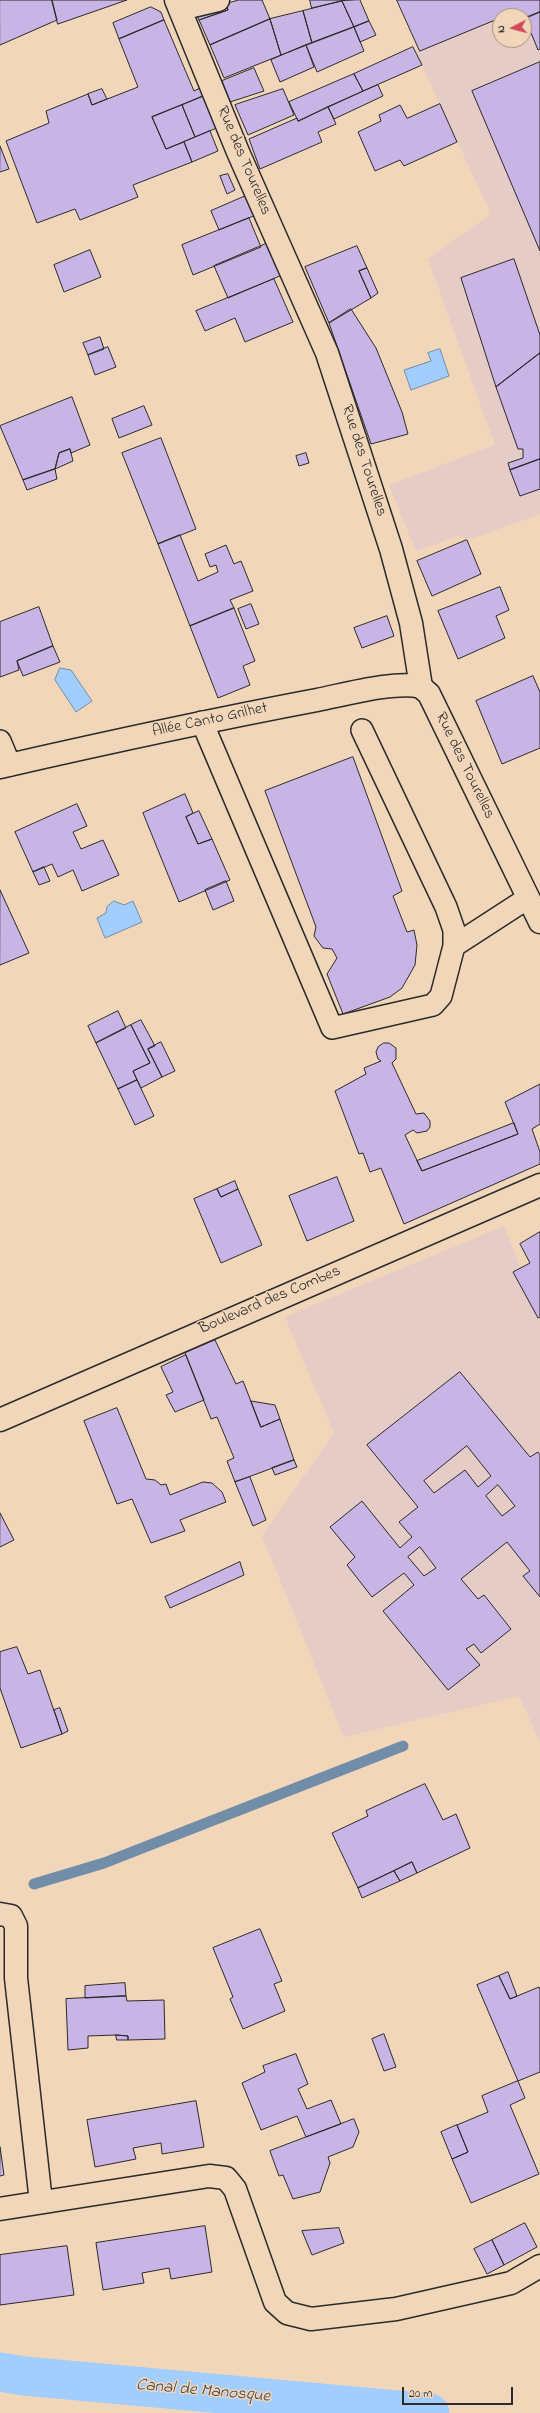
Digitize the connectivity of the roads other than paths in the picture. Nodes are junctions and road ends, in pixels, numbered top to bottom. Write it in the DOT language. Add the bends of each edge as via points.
graph roads {
  1 [pos="218,0"];
  2 [pos="178,5"];
  3 [pos="421,687"];
  4 [pos="202,722"];
  5 [pos="362,730"];
  6 [pos="0,741"];
  7 [pos="5,766"];
  8 [pos="528,898"];
  9 [pos="540,922"];
  10 [pos="454,946"];
  11 [pos="540,1185"];
  12 [pos="0,1420"];
  13 [pos="4,1914"];
  14 [pos="41,2202"];
  15 [pos="0,2209"];
  16 [pos="540,2266"];
  1 -- 2 [label="street"];
  2 -- 3 [label="street, Rue des Tourelles" via="238,152 327,353 391,549 411,623"];
  3 -- 4 [label="street, Allée Canto Grilhet" via="397,686 364,691"];
  3 -- 8 [label="street, Rue des Tourelles" via="429,694"];
  4 -- 7 [label="street, Allée Canto Grilhet"];
  4 -- 10 [label="lane" via="332,1028 433,1005 441,996"];
  5 -- 10 [label="lane" via="446,907 454,930"];
  6 -- 7 [label="lane"];
  8 -- 9 [label="street, Rue des Tourelles"];
  8 -- 10 [label="lane"];
  11 -- 12 [label="street, Boulevard des Combes"];
  13 -- 14 [label="street" via="13,1918 16,1926 16,1978"];
  14 -- 15 [label="street"];
  14 -- 16 [label="street" via="209,2176 226,2178 235,2189 275,2302 287,2313 311,2318 396,2309 511,2283"];
}
